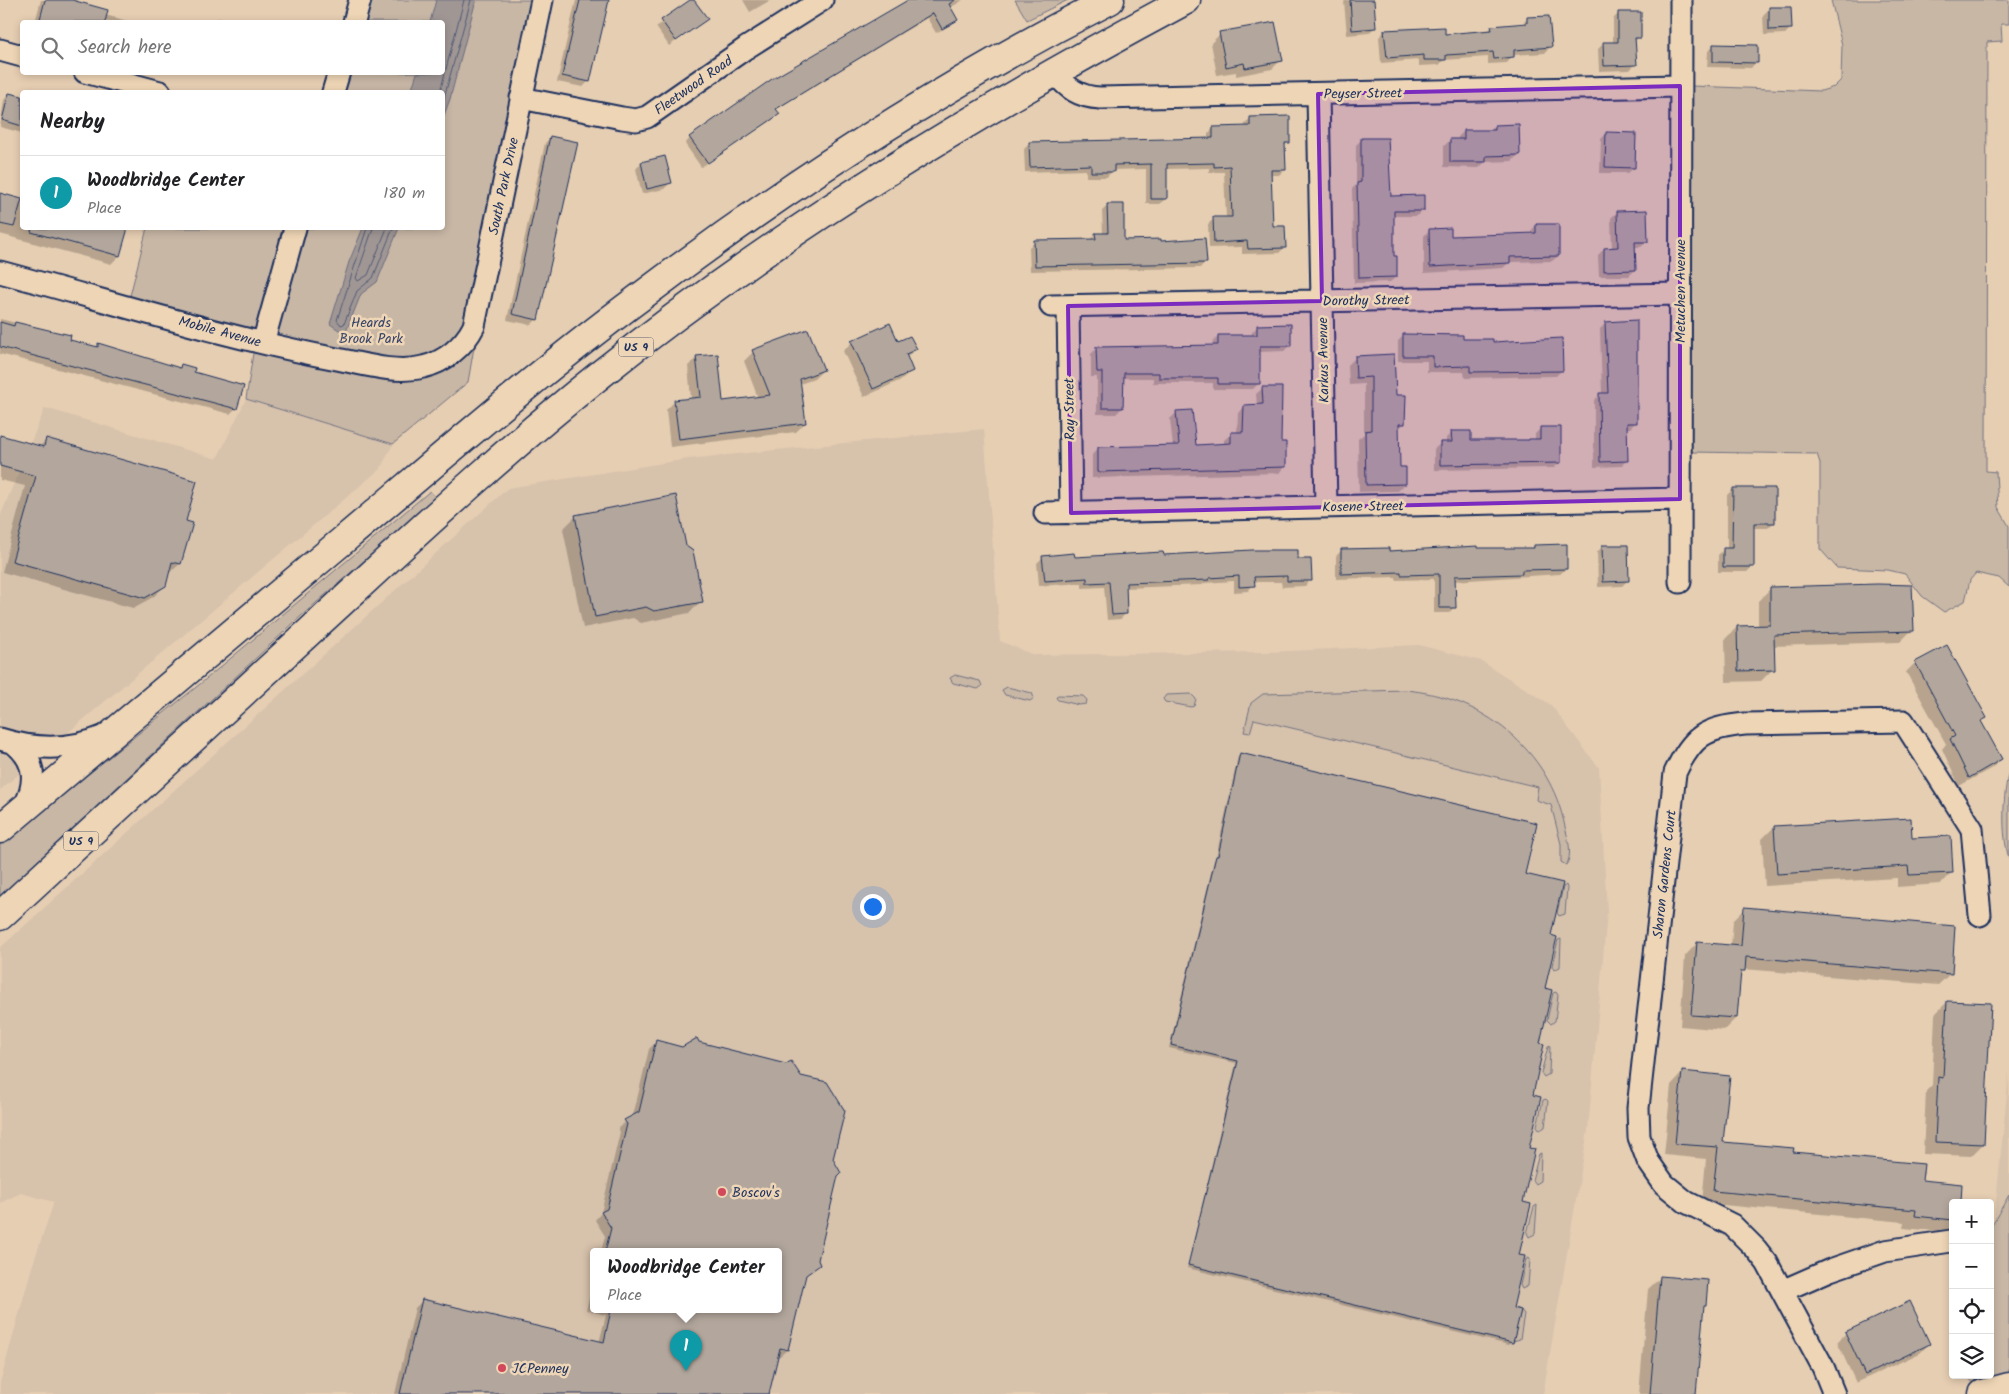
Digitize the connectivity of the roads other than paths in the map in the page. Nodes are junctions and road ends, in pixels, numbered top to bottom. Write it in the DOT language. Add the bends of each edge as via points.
graph roads {
  1 [pos="360,0"];
  2 [pos="542,0"];
  3 [pos="822,0"];
  4 [pos="1110,0"];
  5 [pos="1186,0"];
  6 [pos="1680,0"];
  7 [pos="355,20"];
  8 [pos="0,50"];
  9 [pos="20,55"];
  10 [pos="1054,72"];
  11 [pos="96,75"];
  12 [pos="338,75"];
  13 [pos="1680,86"];
  14 [pos="152,90"];
  15 [pos="334,90"];
  16 [pos="1318,94"];
  17 [pos="521,98"];
  18 [pos="294,230"];
  19 [pos="0,272"];
  20 [pos="1680,294"];
  21 [pos="1322,301"];
  22 [pos="1059,306"];
  23 [pos="263,343"];
  24 [pos="442,359"];
  25 [pos="1680,499"];
  26 [pos="1326,507"];
  27 [pos="1045,513"];
  28 [pos="1071,513"];
  29 [pos="1680,582"];
  30 [pos="114,732"];
  31 [pos="7,742"];
  32 [pos="24,808"];
  33 [pos="0,829"];
  34 [pos="0,916"];
  35 [pos="1980,916"];
  36 [pos="1949,1241"];
  37 [pos="1782,1291"];
  38 [pos="1823,1367"];
  39 [pos="2009,1387"];
  40 [pos="1834,1394"];
  41 [pos="1849,1394"];
  42 [pos="1983,1394"];
  1 -- 7 [label="street"];
  2 -- 17 [label="street, South Park Drive"];
  3 -- 17 [label="street, Fleetwood Road" via="647,117 636,120 622,118"];
  4 -- 30 [label="main road, US 9" via="918,107 795,186 692,258 529,384"];
  5 -- 10 [label="main road, US 9"];
  6 -- 13 [label="street, Metuchen Avenue"];
  8 -- 9 [label="street"];
  10 -- 16 [label="street, Peyser Street" via="1071,90 1089,97"];
  10 -- 34 [label="main road, US 9" via="821,214 707,293 600,374 442,510"];
  11 -- 14 [label="street"];
  12 -- 15 [label="street"];
  13 -- 16 [label="street, Peyser Street"];
  13 -- 20 [label="street, Metuchen Avenue"];
  16 -- 21 [label="street, Karkus Avenue"];
  17 -- 24 [label="street, South Park Drive" via="474,326 468,339"];
  18 -- 23 [label="street"];
  19 -- 23 [label="street, Mobile Avenue"];
  20 -- 21 [label="street, Dorothy Street"];
  20 -- 25 [label="street, Metuchen Avenue"];
  21 -- 22 [label="street, Dorothy Street"];
  21 -- 26 [label="street, Karkus Avenue"];
  22 -- 28 [label="street, Ray Street"];
  23 -- 24 [label="street, Mobile Avenue" via="396,369 422,367"];
  25 -- 26 [label="street, Kosene Street"];
  25 -- 29 [label="street, Metuchen Avenue"];
  26 -- 28 [label="street, Kosene Street"];
  27 -- 28 [label="street, Kosene Street"];
  30 -- 31 [label="street" via="70,746 41,748"];
  30 -- 32 [label="main road, US 9"];
  31 -- 32 [label="street" via="28,757 33,774 31,794"];
  32 -- 33 [label="main road, US 9"];
  35 -- 37 [label="street, Sharon Gardens Court" via="1972,829 1903,721 1723,726 1701,736 1685,750 1675,773 1638,1108 1639,1137 1648,1161 1664,1184 1686,1202 1732,1225 1762,1256"];
  36 -- 37 [label="street" via="1885,1251"];
  37 -- 38 [label="street, Sharon Gardens Court"];
  38 -- 40 [label="street, Sharon Gardens Court"];
  38 -- 41 [label="street, Sharon Gardens Court"];
  39 -- 42 [label="main road"];
}
